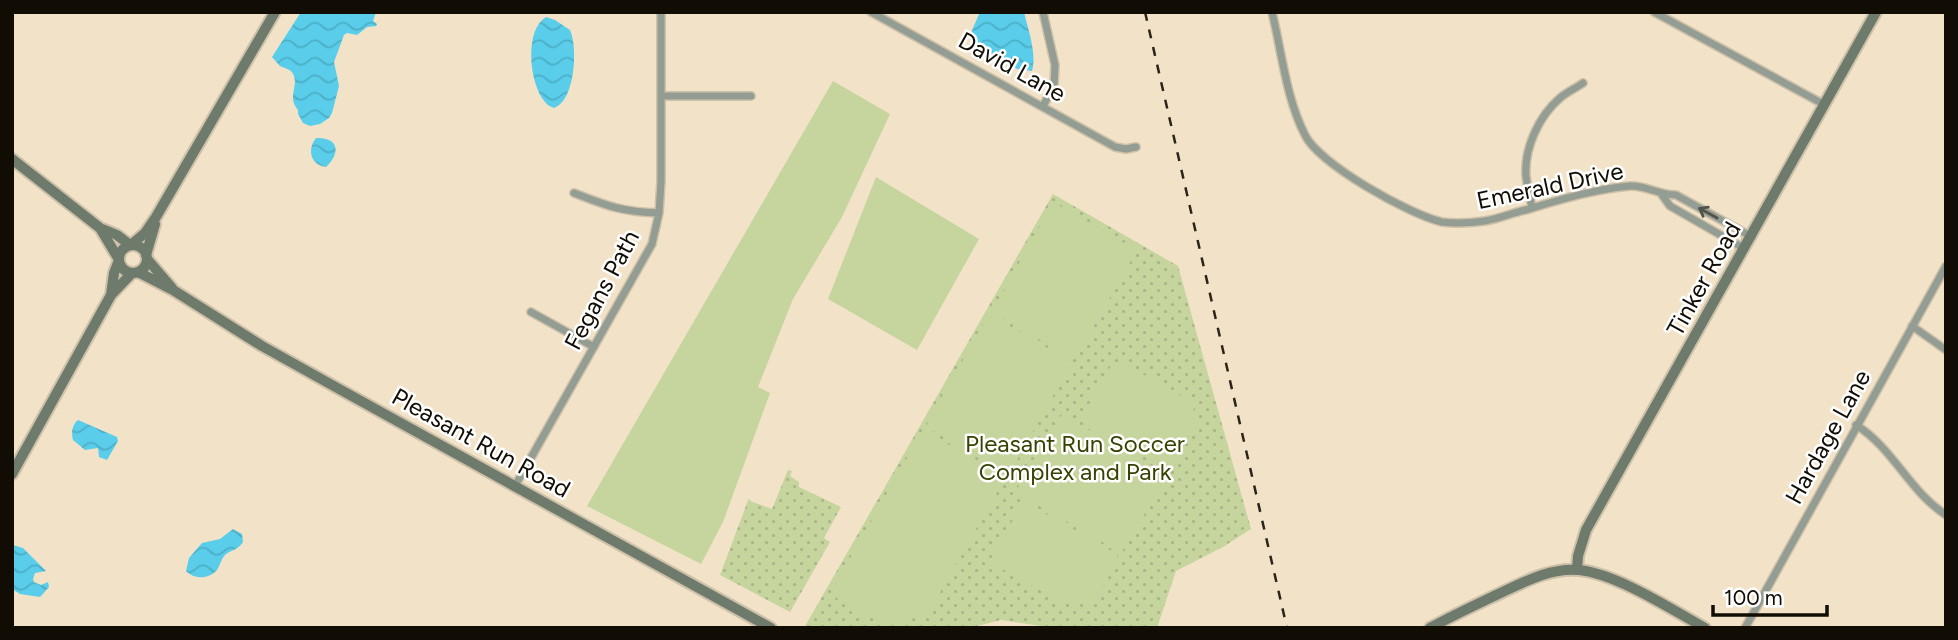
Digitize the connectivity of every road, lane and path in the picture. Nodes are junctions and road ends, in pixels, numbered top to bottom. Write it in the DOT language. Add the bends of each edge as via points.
graph roads {
  1 [pos="275,12"];
  2 [pos="661,12"];
  3 [pos="871,12"];
  4 [pos="1043,12"];
  5 [pos="1272,12"];
  6 [pos="1654,12"];
  7 [pos="1876,12"];
  8 [pos="1583,83"];
  9 [pos="661,96"];
  10 [pos="751,96"];
  11 [pos="1825,105"];
  12 [pos="1043,106"];
  13 [pos="1136,147"];
  14 [pos="12,159"];
  15 [pos="574,193"];
  16 [pos="1662,195"];
  17 [pos="1532,208"];
  18 [pos="659,213"];
  19 [pos="156,217"];
  20 [pos="100,228"];
  21 [pos="1752,237"];
  22 [pos="131,245"];
  23 [pos="110,246"];
  24 [pos="1745,248"];
  25 [pos="148,252"];
  26 [pos="119,259"];
  27 [pos="1946,266"];
  28 [pos="114,273"];
  29 [pos="135,273"];
  30 [pos="173,290"];
  31 [pos="111,295"];
  32 [pos="531,312"];
  33 [pos="1912,326"];
  34 [pos="594,347"];
  35 [pos="1946,350"];
  36 [pos="1856,425"];
  37 [pos="12,474"];
  38 [pos="515,485"];
  39 [pos="1946,515"];
  40 [pos="1577,570"];
  41 [pos="771,628"];
  42 [pos="1430,628"];
  43 [pos="1705,628"];
  44 [pos="1745,628"];
  1 -- 19 [label="main road"];
  2 -- 9 [label="street, Fegans Path"];
  3 -- 12 [label="street, David Lane"];
  4 -- 12 [label="street" via="1055,65 1054,86"];
  5 -- 17 [label="street, Emerald Drive" via="1298,121 1311,146 1327,160 1362,184 1444,222 1487,220"];
  6 -- 11 [label="street"];
  7 -- 11 [label="main road, Tinker Road"];
  8 -- 17 [label="street" via="1555,104 1534,135 1526,175"];
  9 -- 10 [label="street"];
  9 -- 18 [label="street, Fegans Path"];
  11 -- 21 [label="main road, Tinker Road"];
  12 -- 13 [label="street, David Lane" via="1115,147"];
  14 -- 20 [label="main road"];
  15 -- 18 [label="street" via="612,208"];
  16 -- 17 [label="street, Emerald Drive" via="1632,186"];
  21 -- 16 [label="street, Emerald Drive, one-way" via="1676,195"];
  16 -- 24 [label="street, Emerald Drive" via="1670,206"];
  18 -- 34 [label="street, Fegans Path" via="652,244"];
  19 -- 22 [label="main road"];
  19 -- 25 [label="main road"];
  20 -- 22 [label="main road"];
  20 -- 23 [label="main road"];
  21 -- 24 [label="main road, Tinker Road"];
  22 -- 25 [label="main road"];
  22 -- 26 [label="main road" via="121,251"];
  23 -- 26 [label="main road"];
  23 -- 28 [label="main road"];
  24 -- 40 [label="main road, Tinker Road" via="1587,530"];
  25 -- 29 [label="main road" via="145,266"];
  25 -- 30 [label="main road, Pleasant Run Road"];
  26 -- 28 [label="main road"];
  26 -- 29 [label="main road" via="125,271"];
  27 -- 33 [label="street, Hardage Lane"];
  28 -- 31 [label="main road"];
  29 -- 30 [label="main road, Pleasant Run Road"];
  29 -- 31 [label="main road"];
  30 -- 38 [label="main road, Pleasant Run Road" via="272,351"];
  31 -- 37 [label="main road"];
  32 -- 34 [label="street"];
  33 -- 35 [label="street"];
  33 -- 36 [label="street, Hardage Lane"];
  34 -- 38 [label="street, Fegans Path"];
  36 -- 39 [label="street" via="1883,448 1923,498"];
  36 -- 44 [label="street, Hardage Lane"];
  38 -- 41 [label="main road, Pleasant Run Road"];
  40 -- 42 [label="main road" via="1529,580"];
  40 -- 43 [label="main road" via="1645,595"];
}
